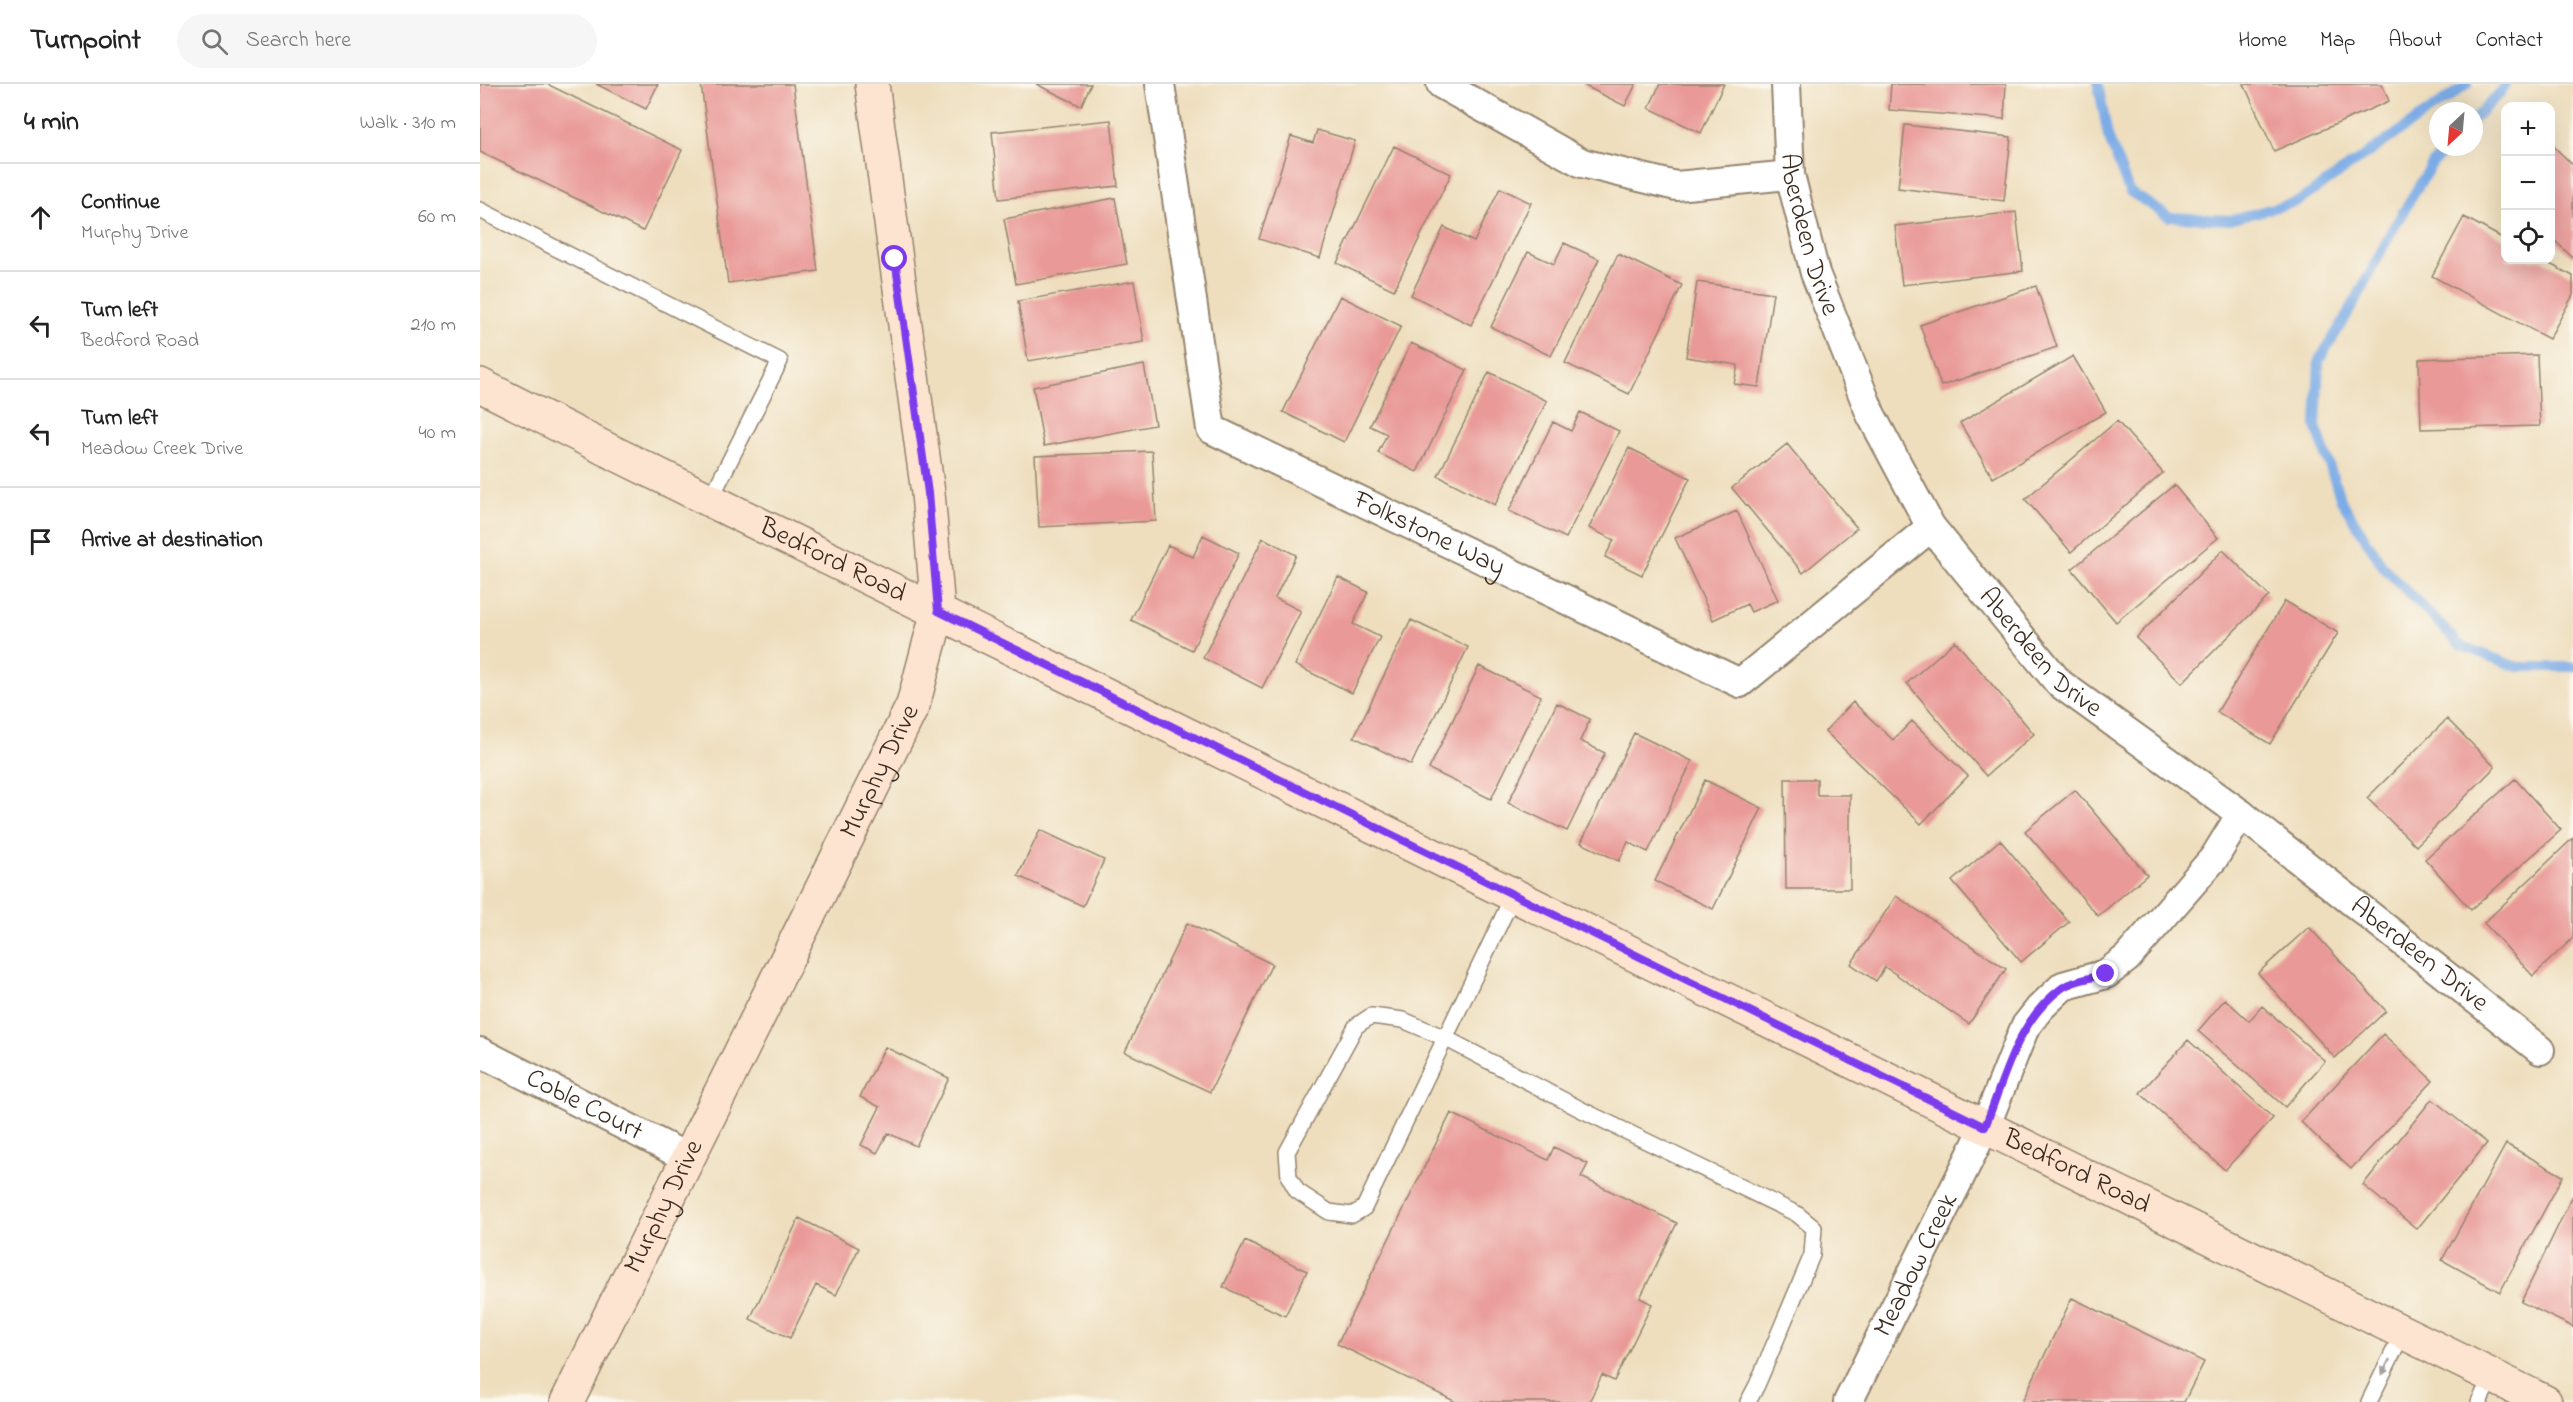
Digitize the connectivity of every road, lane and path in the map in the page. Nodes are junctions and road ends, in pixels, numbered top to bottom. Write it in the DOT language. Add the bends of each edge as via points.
graph roads {
  1 [pos="872,84"];
  2 [pos="1160,84"];
  3 [pos="1441,84"];
  4 [pos="1786,84"];
  5 [pos="1790,175"];
  6 [pos="480,210"];
  7 [pos="480,385"];
  8 [pos="710,500"];
  9 [pos="1931,527"];
  10 [pos="938,611"];
  11 [pos="2241,814"];
  12 [pos="1513,896"];
  13 [pos="1445,1038"];
  14 [pos="2540,1050"];
  15 [pos="480,1052"];
  16 [pos="1985,1127"];
  17 [pos="688,1158"];
  18 [pos="2403,1332"];
  19 [pos="2485,1389"];
  20 [pos="567,1402"];
  21 [pos="1748,1402"];
  22 [pos="1848,1402"];
  23 [pos="2369,1402"];
  24 [pos="2545,1402"];
  1 -- 10 [label="main road, Murphy Drive" via="928,493"];
  2 -- 9 [label="street, Folkstone Way" via="1211,429 1740,683"];
  3 -- 5 [label="street" via="1582,164 1676,186"];
  4 -- 5 [label="street, Aberdeen Drive"];
  5 -- 9 [label="street, Aberdeen Drive" via="1815,273 1870,415"];
  6 -- 8 [label="lane" via="780,361"];
  7 -- 8 [label="main road, Bedford Road"];
  8 -- 10 [label="main road, Bedford Road"];
  9 -- 11 [label="street, Aberdeen Drive" via="2059,683"];
  10 -- 12 [label="main road, Bedford Road"];
  10 -- 17 [label="main road, Murphy Drive" via="913,705"];
  11 -- 14 [label="street, Aberdeen Drive"];
  11 -- 16 [label="street, Meadow Creek" via="2214,858 2127,958 2106,974 2063,986 2040,1008 2025,1027"];
  12 -- 13 [label="lane"];
  12 -- 16 [label="main road, Bedford Road"];
  13 -- 13 [label="lane" via="1364,1208 1352,1215 1329,1212 1297,1191 1289,1177 1287,1152 1356,1026 1371,1016 1403,1020"];
  13 -- 21 [label="lane" via="1582,1110 1797,1214 1814,1228 1812,1255"];
  15 -- 17 [label="street, Coble Court"];
  16 -- 18 [label="main road, Bedford Road"];
  16 -- 22 [label="street, Meadow Creek"];
  17 -- 20 [label="main road, Murphy Drive"];
  18 -- 19 [label="main road, Bedford Road"];
  18 -- 23 [label="lane, one-way"];
  19 -- 24 [label="main road, Bedford Road"];
}
